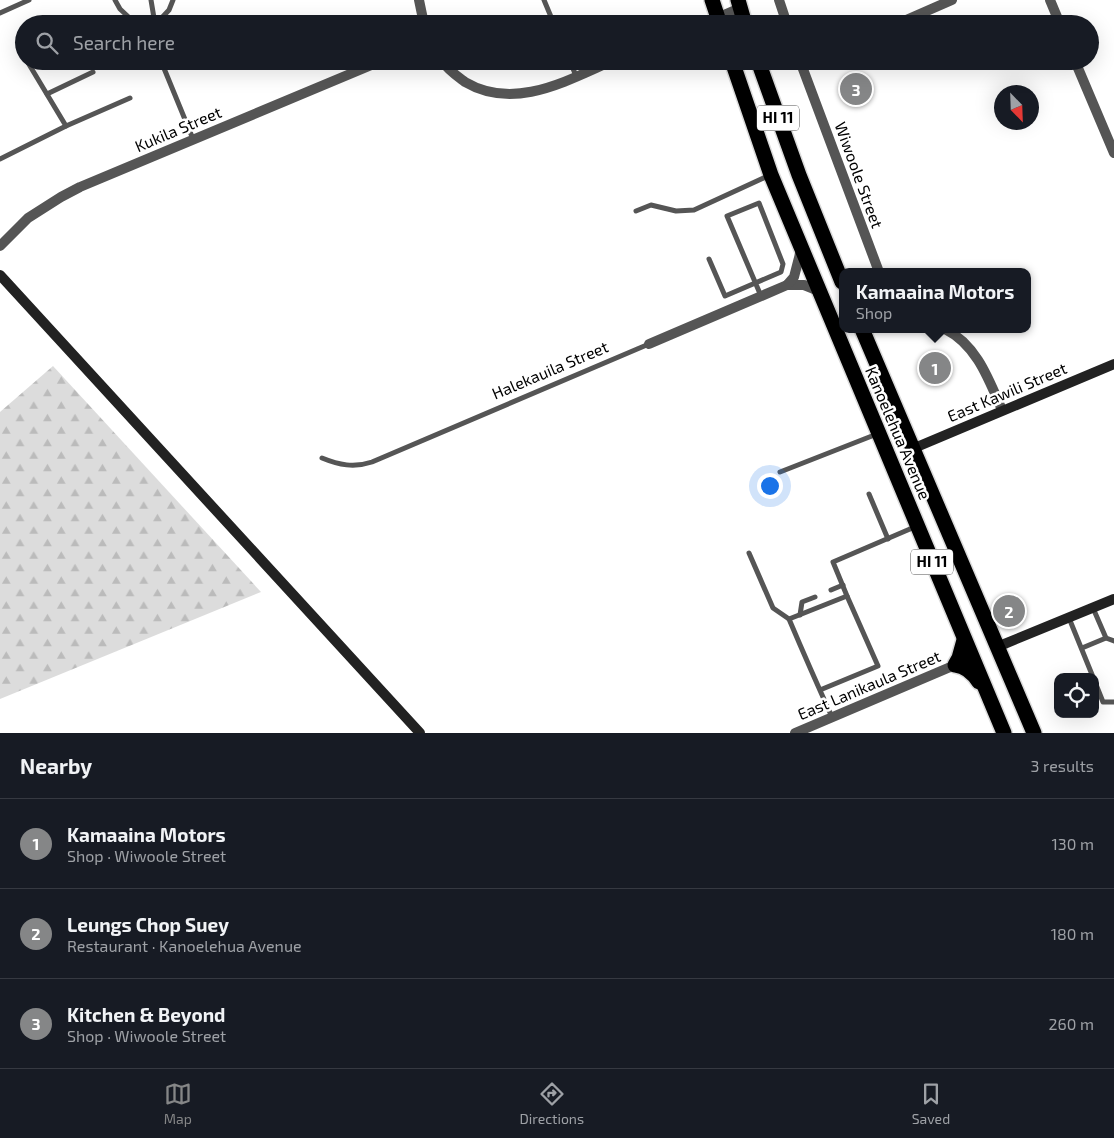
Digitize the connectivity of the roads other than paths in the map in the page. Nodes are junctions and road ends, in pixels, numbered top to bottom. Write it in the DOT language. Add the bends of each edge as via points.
graph roads {
  1 [pos="29,0"];
  2 [pos="115,0"];
  3 [pos="152,0"];
  4 [pos="173,0"];
  5 [pos="419,0"];
  6 [pos="544,0"];
  7 [pos="712,0"];
  8 [pos="779,0"];
  9 [pos="952,0"];
  10 [pos="1050,0"];
  11 [pos="739,4"];
  12 [pos="0,13"];
  13 [pos="126,15"];
  14 [pos="154,15"];
  15 [pos="164,15"];
  16 [pos="422,15"];
  17 [pos="550,15"];
  18 [pos="717,15"];
  19 [pos="726,15"];
  20 [pos="784,15"];
  21 [pos="918,15"];
  22 [pos="1056,15"];
  23 [pos="32,70"];
  24 [pos="165,70"];
  25 [pos="359,70"];
  26 [pos="451,70"];
  27 [pos="574,70"];
  28 [pos="590,70"];
  29 [pos="735,70"];
  30 [pos="761,70"];
  31 [pos="806,70"];
  32 [pos="1079,70"];
  33 [pos="93,72"];
  34 [pos="576,76"];
  35 [pos="47,94"];
  36 [pos="130,98"];
  37 [pos="66,126"];
  38 [pos="193,139"];
  39 [pos="1114,153"];
  40 [pos="0,160"];
  41 [pos="771,175"];
  42 [pos="636,211"];
  43 [pos="0,246"];
  44 [pos="801,250"];
  45 [pos="709,259"];
  46 [pos="878,268"];
  47 [pos="0,275"];
  48 [pos="839,275"];
  49 [pos="755,283"];
  50 [pos="787,285"];
  51 [pos="819,291"];
  52 [pos="761,296"];
  53 [pos="864,333"];
  54 [pos="951,333"];
  55 [pos="649,344"];
  56 [pos="1114,364"];
  57 [pos="1002,410"];
  58 [pos="878,431"];
  59 [pos="912,449"];
  60 [pos="322,458"];
  61 [pos="780,472"];
  62 [pos="900,483"];
  63 [pos="869,494"];
  64 [pos="918,526"];
  65 [pos="888,539"];
  66 [pos="749,553"];
  67 [pos="843,585"];
  68 [pos="831,590"];
  69 [pos="816,596"];
  70 [pos="847,596"];
  71 [pos="1114,599"];
  72 [pos="1093,608"];
  73 [pos="800,615"];
  74 [pos="1069,618"];
  75 [pos="789,619"];
  76 [pos="1106,638"];
  77 [pos="964,640"];
  78 [pos="1114,642"];
  79 [pos="997,647"];
  80 [pos="1082,648"];
  81 [pos="955,665"];
  82 [pos="1091,673"];
  83 [pos="820,690"];
  84 [pos="986,690"];
  85 [pos="1099,692"];
  86 [pos="1114,702"];
  87 [pos="832,717"];
  88 [pos="812,729"];
  89 [pos="420,733"];
  90 [pos="795,733"];
  91 [pos="1004,733"];
  92 [pos="1034,733"];
  1 -- 12 [label="lane"];
  2 -- 13 [label="lane"];
  3 -- 14 [label="lane"];
  4 -- 15 [label="lane"];
  5 -- 16 [label="street"];
  6 -- 17 [label="lane"];
  7 -- 18 [label="highway"];
  8 -- 20 [label="street"];
  9 -- 21 [label="street"];
  10 -- 22 [label="street"];
  11 -- 19 [label="street"];
  23 -- 35 [label="lane"];
  24 -- 38 [label="lane"];
  25 -- 38 [label="street, Kukila Street"];
  26 -- 34 [label="street" via="474,87 516,95 546,89"];
  27 -- 34 [label="lane"];
  28 -- 34 [label="street"];
  29 -- 41 [label="highway, Kanoelehua Avenue / HI 11"];
  30 -- 48 [label="highway, HI 11"];
  31 -- 46 [label="street, Wiwoole Street"];
  32 -- 39 [label="street"];
  33 -- 35 [label="lane"];
  35 -- 37 [label="lane"];
  36 -- 37 [label="lane"];
  37 -- 40 [label="lane"];
  38 -- 43 [label="street, Kukila Street" via="61,197 28,218"];
  41 -- 42 [label="lane" via="694,210 676,211 651,206"];
  41 -- 44 [label="highway, Kanoelehua Avenue / HI 11"];
  44 -- 50 [label="street" via="794,277"];
  44 -- 51 [label="highway, Kanoelehua Avenue / HI 11"];
  45 -- 49 [label="lane" via="725,296"];
  47 -- 89 [label="street"];
  49 -- 49 [label="lane" via="726,216 759,203 783,264 780,272"];
  49 -- 52 [label="lane"];
  50 -- 51 [label="street, Halekauila Street" via="804,285"];
  50 -- 52 [label="street, Halekauila Street"];
  51 -- 58 [label="highway, Kanoelehua Avenue / HI 11"];
  52 -- 55 [label="street, Halekauila Street"];
  53 -- 59 [label="highway, Kanoelehua Avenue / HI 11"];
  54 -- 57 [label="street" via="975,355"];
  55 -- 60 [label="lane, Halekauila Street" via="372,462 360,466 344,465"];
  56 -- 57 [label="street, East Kawili Street"];
  57 -- 59 [label="street, East Kawili Street"];
  58 -- 59 [label="highway" via="898,448"];
  58 -- 61 [label="lane"];
  58 -- 62 [label="highway, Kanoelehua Avenue / HI 11"];
  59 -- 62 [label="highway" via="900,469"];
  59 -- 79 [label="highway, Kanoelehua Avenue / HI 11"];
  62 -- 64 [label="highway, Kanoelehua Avenue / HI 11"];
  63 -- 65 [label="lane"];
  64 -- 65 [label="lane"];
  64 -- 77 [label="highway, Kanoelehua Avenue / HI 11"];
  65 -- 67 [label="lane" via="833,562"];
  66 -- 75 [label="lane" via="773,608"];
  67 -- 68 [label="lane"];
  67 -- 70 [label="lane"];
  69 -- 73 [label="lane" via="802,602"];
  70 -- 73 [label="lane"];
  70 -- 83 [label="lane" via="878,666"];
  71 -- 72 [label="street"];
  72 -- 74 [label="street"];
  72 -- 76 [label="lane"];
  73 -- 75 [label="lane"];
  74 -- 79 [label="street"];
  74 -- 80 [label="lane"];
  75 -- 83 [label="lane"];
  76 -- 78 [label="lane"];
  76 -- 80 [label="lane"];
  77 -- 81 [label="highway"];
  77 -- 84 [label="highway, Kanoelehua Avenue / HI 11"];
  79 -- 92 [label="highway, Kanoelehua Avenue / HI 11"];
  80 -- 82 [label="lane"];
  81 -- 84 [label="highway" via="974,674"];
  81 -- 87 [label="street, East Lanikaula Street"];
  83 -- 87 [label="lane"];
  84 -- 91 [label="highway, Kanoelehua Avenue / HI 11"];
  85 -- 86 [label="lane" via="1103,702"];
  87 -- 88 [label="street, East Lanikaula Street"];
  88 -- 90 [label="street, East Lanikaula Street"];
}
